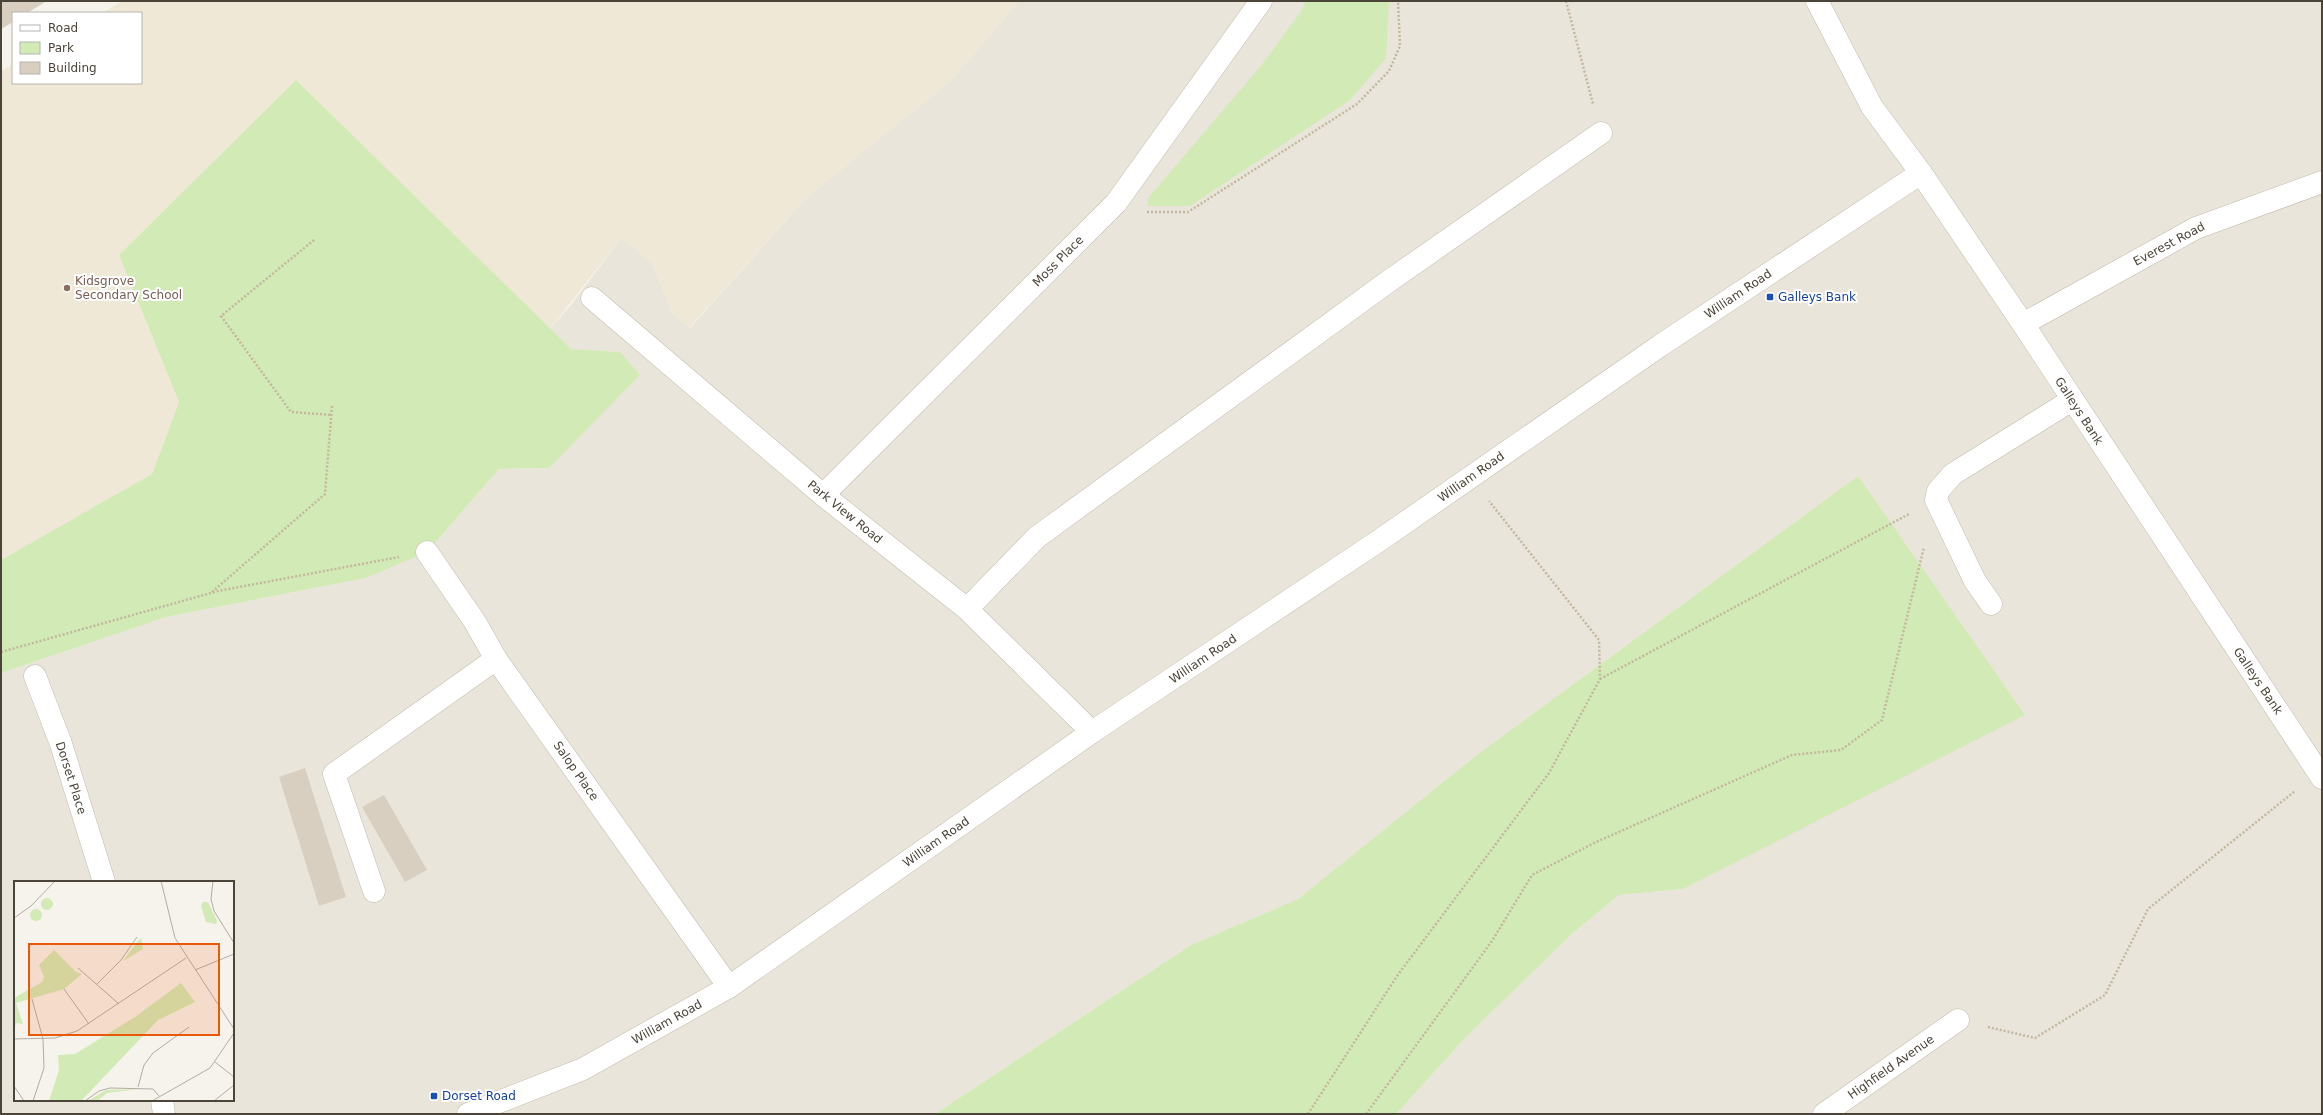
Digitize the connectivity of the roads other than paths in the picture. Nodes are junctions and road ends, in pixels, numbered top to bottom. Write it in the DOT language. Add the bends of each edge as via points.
graph roads {
  1 [pos="1261,1"];
  2 [pos="1817,1"];
  3 [pos="1601,133"];
  4 [pos="1921,173"];
  5 [pos="2322,182"];
  6 [pos="592,298"];
  7 [pos="2023,324"];
  8 [pos="2072,400"];
  9 [pos="823,494"];
  10 [pos="427,552"];
  11 [pos="1991,604"];
  12 [pos="967,609"];
  13 [pos="496,659"];
  14 [pos="36,676"];
  15 [pos="1092,732"];
  16 [pos="2320,775"];
  17 [pos="104,881"];
  18 [pos="374,891"];
  19 [pos="729,987"];
  20 [pos="1958,1020"];
  21 [pos="162,1101"];
  22 [pos="164,1114"];
  23 [pos="468,1114"];
  24 [pos="1824,1114"];
  1 -- 9 [label="street, Moss Place" via="1116,203"];
  2 -- 4 [label="street, Galleys Bank" via="1872,107"];
  3 -- 12 [label="street" via="1389,280 1037,537"];
  4 -- 7 [label="street, Galleys Bank"];
  4 -- 15 [label="street, William Road" via="1661,345 1380,540"];
  5 -- 7 [label="street, Everest Road" via="2196,228"];
  6 -- 9 [label="street, Park View Road"];
  7 -- 8 [label="street, Galleys Bank"];
  8 -- 11 [label="street" via="1953,474 1938,491 1936,500 1975,581"];
  8 -- 16 [label="street, Galleys Bank"];
  9 -- 12 [label="street, Park View Road"];
  10 -- 13 [label="street, Salop Place" via="475,622"];
  12 -- 15 [label="street, Park View Road"];
  13 -- 18 [label="street" via="334,774"];
  13 -- 19 [label="street, Salop Place"];
  14 -- 17 [label="street, Dorset Place" via="61,744"];
  15 -- 19 [label="street, William Road"];
  19 -- 23 [label="street, William Road" via="583,1069"];
  20 -- 24 [label="street, Highfield Avenue"];
  21 -- 22 [label="street"];
}
